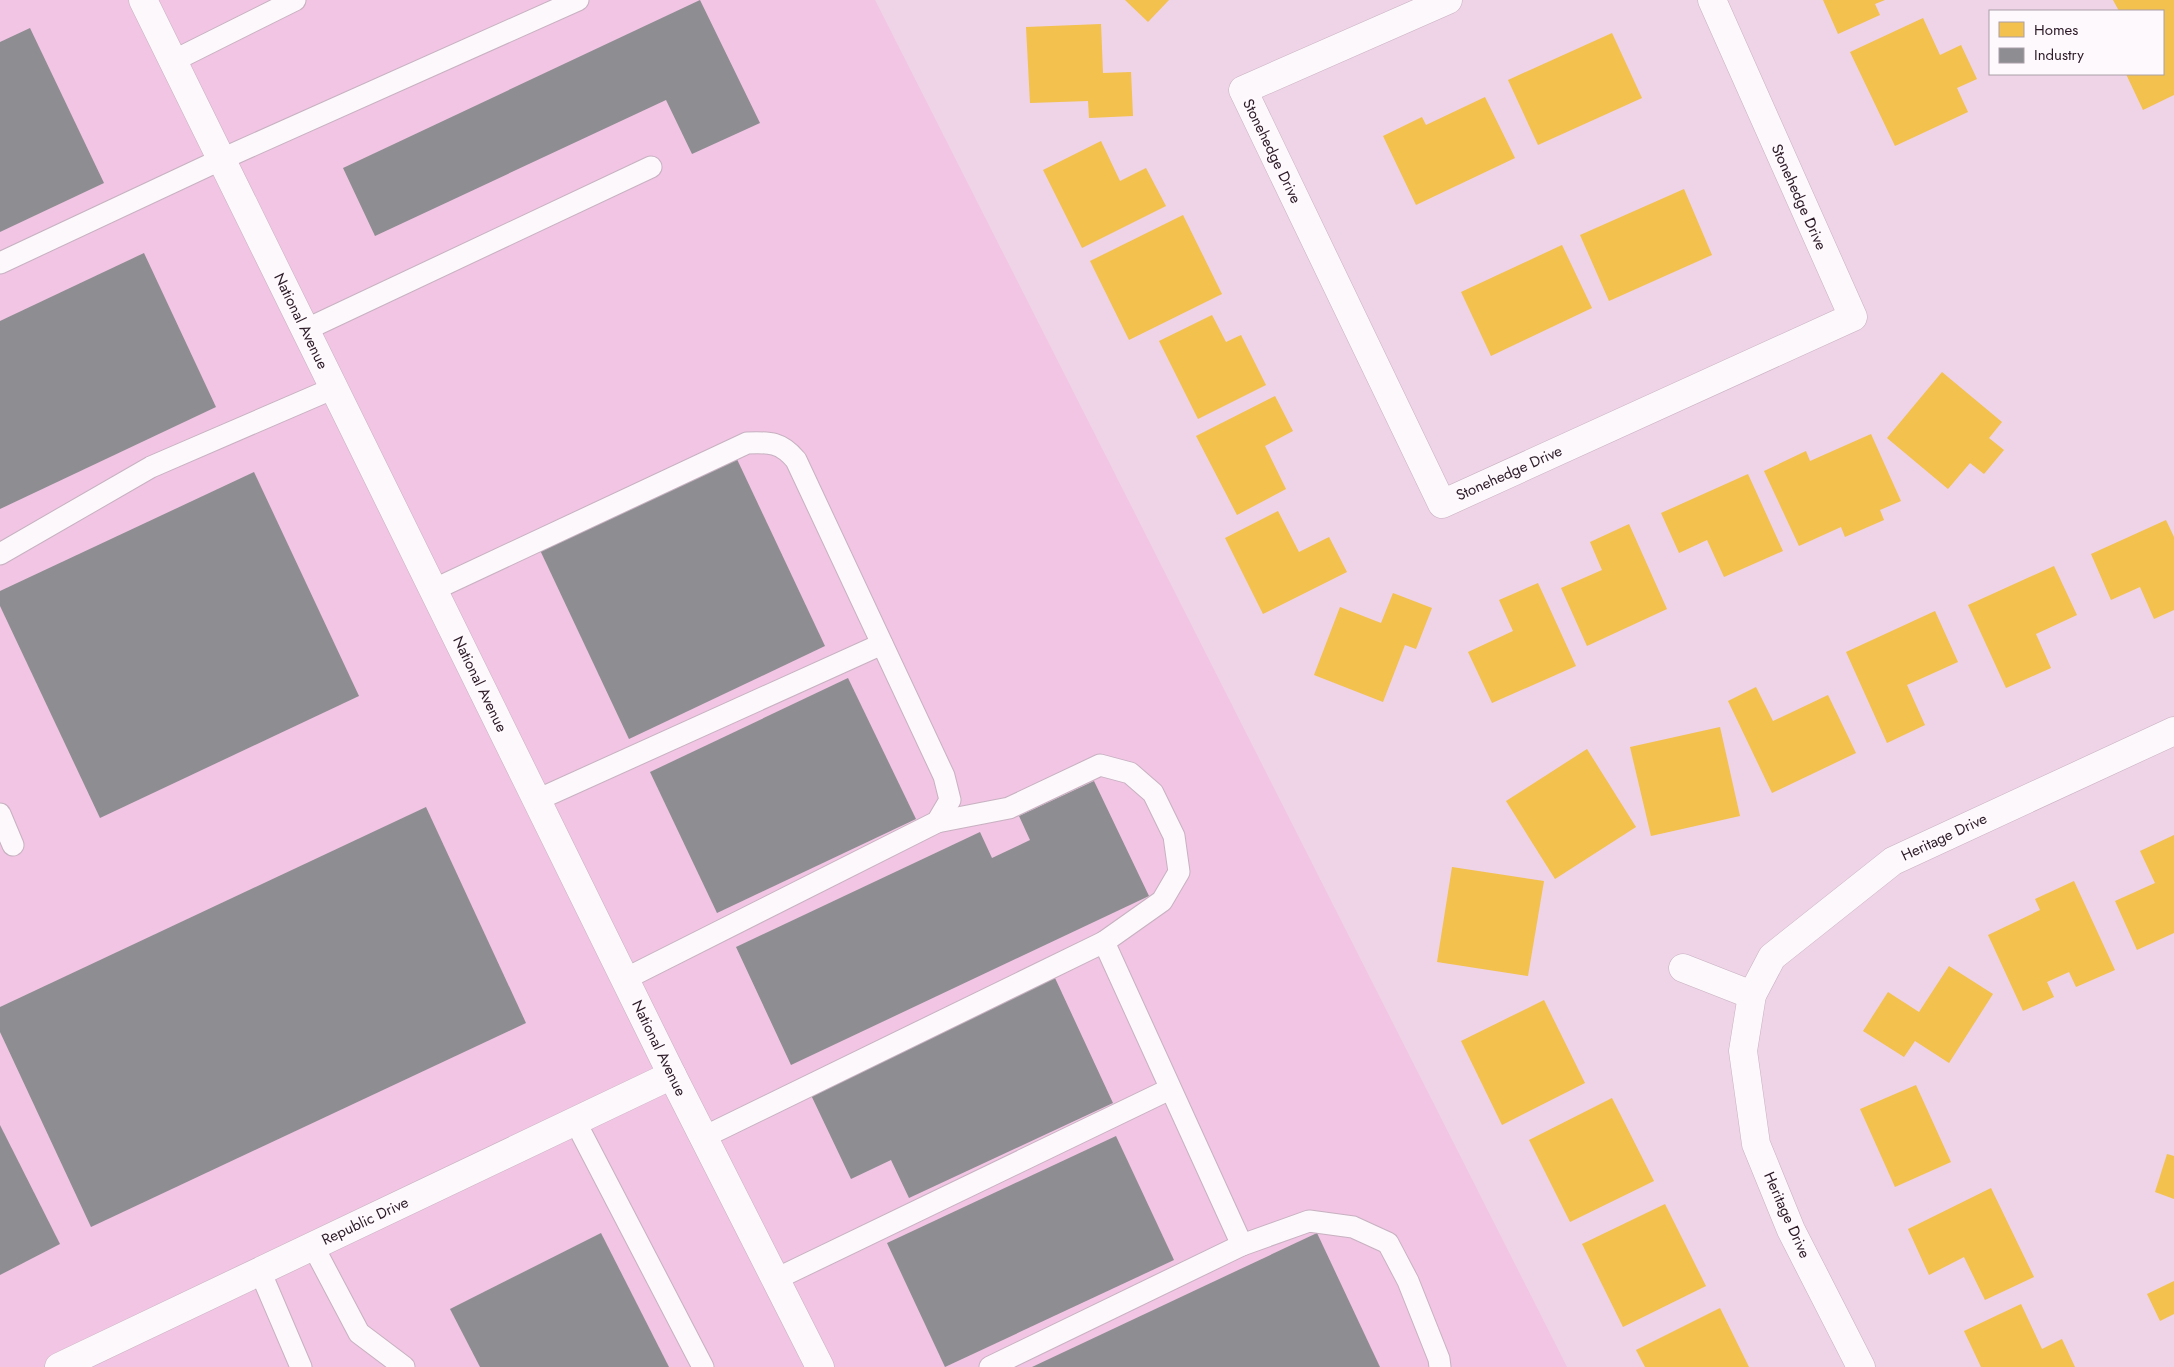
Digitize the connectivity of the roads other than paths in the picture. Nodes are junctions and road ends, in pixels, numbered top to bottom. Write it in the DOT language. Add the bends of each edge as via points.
graph roads {
  1 [pos="143,0"];
  2 [pos="295,0"];
  3 [pos="578,0"];
  4 [pos="1448,0"];
  5 [pos="1712,0"];
  6 [pos="173,61"];
  7 [pos="222,160"];
  8 [pos="651,167"];
  9 [pos="0,263"];
  10 [pos="305,330"];
  11 [pos="334,388"];
  12 [pos="0,554"];
  13 [pos="433,590"];
  14 [pos="882,644"];
  15 [pos="2174,731"];
  16 [pos="537,800"];
  17 [pos="0,814"];
  18 [pos="937,822"];
  19 [pos="13,844"];
  20 [pos="1104,942"];
  21 [pos="1683,968"];
  22 [pos="625,979"];
  23 [pos="1752,995"];
  24 [pos="672,1075"];
  25 [pos="1170,1089"];
  26 [pos="575,1121"];
  27 [pos="704,1138"];
  28 [pos="1242,1245"];
  29 [pos="313,1246"];
  30 [pos="260,1271"];
  31 [pos="776,1279"];
  32 [pos="59,1367"];
  33 [pos="301,1367"];
  34 [pos="404,1367"];
  35 [pos="702,1367"];
  36 [pos="820,1367"];
  37 [pos="990,1367"];
  38 [pos="1440,1367"];
  39 [pos="1861,1367"];
  1 -- 6 [label="street, National Avenue"];
  2 -- 6 [label="lane"];
  3 -- 7 [label="lane"];
  4 -- 5 [label="street, Stonehedge Drive" via="1243,90 1442,504 1853,317"];
  6 -- 7 [label="street, National Avenue"];
  7 -- 9 [label="lane"];
  7 -- 10 [label="street, National Avenue"];
  8 -- 10 [label="lane"];
  10 -- 11 [label="street, National Avenue"];
  11 -- 12 [label="lane" via="150,467"];
  11 -- 13 [label="street, National Avenue"];
  13 -- 14 [label="lane" via="747,443 768,442 786,448 796,460"];
  13 -- 16 [label="street, National Avenue"];
  14 -- 16 [label="lane"];
  14 -- 18 [label="lane" via="944,776 950,800"];
  15 -- 23 [label="street, Heritage Drive" via="1893,861 1772,958"];
  16 -- 22 [label="street, National Avenue"];
  17 -- 19 [label="lane"];
  18 -- 20 [label="lane" via="1009,808 1100,765 1130,772 1153,793 1174,836 1179,872 1162,902"];
  18 -- 22 [label="lane"];
  20 -- 25 [label="lane"];
  20 -- 27 [label="lane"];
  21 -- 23 [label="street"];
  22 -- 24 [label="street, National Avenue"];
  23 -- 39 [label="street, Heritage Drive" via="1743,1051 1756,1144 1791,1230"];
  24 -- 26 [label="street, Republic Drive"];
  24 -- 27 [label="street, National Avenue"];
  25 -- 28 [label="lane"];
  25 -- 31 [label="lane"];
  26 -- 29 [label="street, Republic Drive"];
  26 -- 35 [label="lane"];
  27 -- 31 [label="street, National Avenue"];
  28 -- 37 [label="lane"];
  28 -- 38 [label="lane" via="1309,1221 1353,1227 1388,1243 1408,1281"];
  29 -- 30 [label="street, Republic Drive"];
  29 -- 34 [label="lane" via="359,1333"];
  30 -- 32 [label="street, Republic Drive"];
  30 -- 33 [label="lane"];
  31 -- 36 [label="street, National Avenue"];
}
